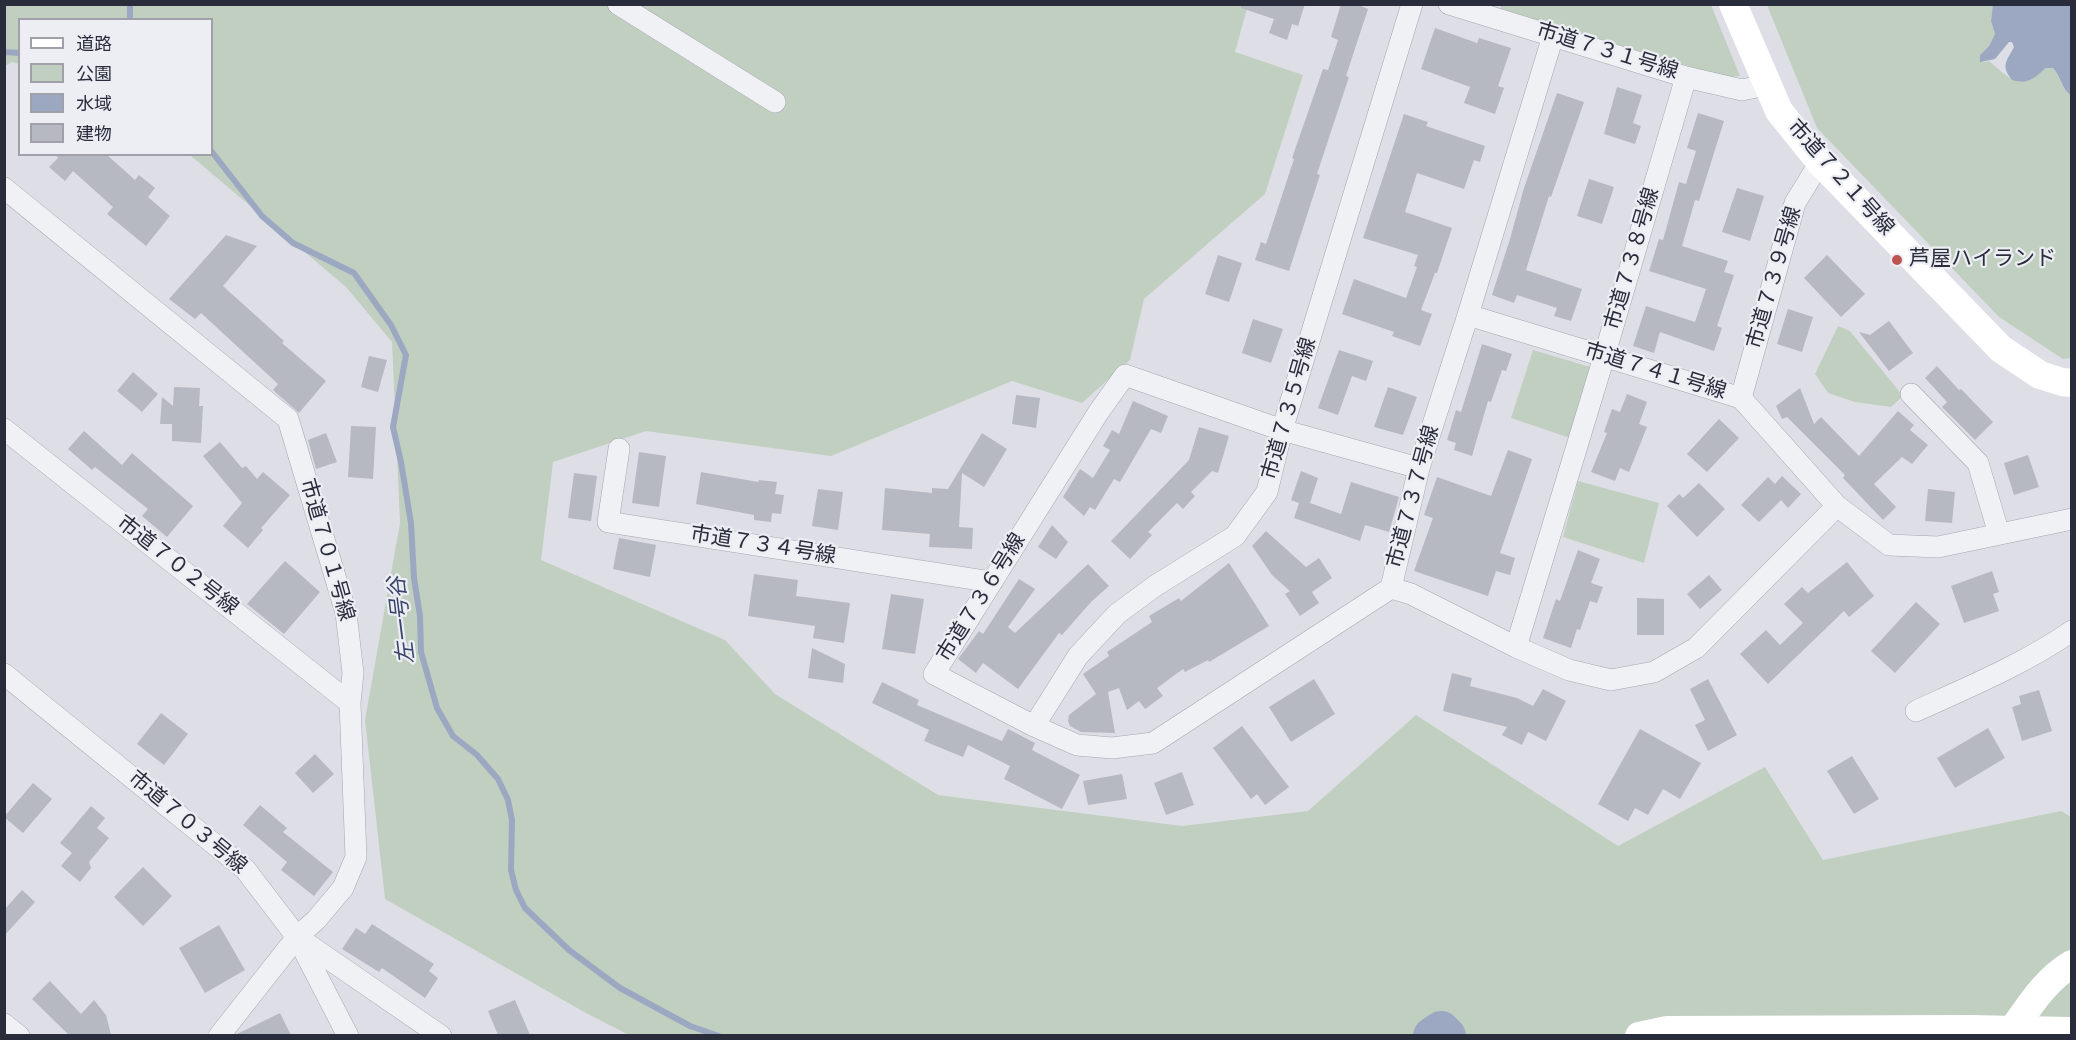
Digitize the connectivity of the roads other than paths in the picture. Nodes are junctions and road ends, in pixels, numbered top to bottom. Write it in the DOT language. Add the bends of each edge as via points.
graph roads {
  1 [pos="618,4"];
  2 [pos="1412,4"];
  3 [pos="1449,4"];
  4 [pos="1733,4"];
  5 [pos="1553,36"];
  6 [pos="1686,77"];
  7 [pos="1766,85"];
  8 [pos="775,102"];
  9 [pos="1820,162"];
  10 [pos="4,188"];
  11 [pos="1468,315"];
  12 [pos="1604,357"];
  13 [pos="2072,383"];
  14 [pos="1911,394"];
  15 [pos="1741,398"];
  16 [pos="4,429"];
  17 [pos="1282,430"];
  18 [pos="619,449"];
  19 [pos="1419,468"];
  20 [pos="1837,506"];
  21 [pos="2072,519"];
  22 [pos="1999,534"];
  23 [pos="992,582"];
  24 [pos="1391,588"];
  25 [pos="2072,631"];
  26 [pos="1516,647"];
  27 [pos="4,674"];
  28 [pos="350,703"];
  29 [pos="1916,711"];
  30 [pos="1034,726"];
  31 [pos="297,937"];
  32 [pos="2072,964"];
  33 [pos="4,1024"];
  34 [pos="2070,1031"];
  35 [pos="19,1035"];
  36 [pos="219,1035"];
  37 [pos="348,1035"];
  38 [pos="441,1035"];
  39 [pos="1639,1035"];
  40 [pos="2008,1035"];
  1 -- 8 [label="street"];
  2 -- 17 [label="street, 市道７３５号線"];
  3 -- 5 [label="street, 市道７３１号線"];
  4 -- 7 [label="street, 市道７２１号線"];
  5 -- 6 [label="street, 市道７３１号線"];
  5 -- 11 [label="street, 市道７３７号線"];
  6 -- 7 [label="street, 市道７３１号線" via="1742,90"];
  6 -- 12 [label="street, 市道７３８号線"];
  7 -- 9 [label="street, 市道７２１号線" via="1779,111"];
  9 -- 13 [label="street, 市道７２１号線" via="2001,348 2040,375"];
  9 -- 15 [label="street, 市道７３９号線" via="1795,203"];
  10 -- 28 [label="street, 市道７０１号線" via="288,419 346,613 353,674"];
  11 -- 12 [label="street, 市道７４１号線"];
  11 -- 19 [label="street, 市道７３７号線"];
  12 -- 15 [label="street, 市道７４１号線"];
  12 -- 26 [label="street, 市道７３８号線"];
  14 -- 22 [label="street" via="1978,463"];
  15 -- 20 [label="street, 市道７４１号線"];
  16 -- 28 [label="street, 市道７０２号線"];
  17 -- 19 [label="street, 市道７３６号線"];
  17 -- 23 [label="street, 市道７３６号線" via="1125,375"];
  17 -- 30 [label="street, 市道７３５号線" via="1267,492 1235,536 1117,614 1078,656"];
  18 -- 23 [label="street, 市道７３４号線" via="608,522"];
  19 -- 24 [label="street, 市道７３７号線"];
  20 -- 22 [label="street, 市道７４１号線" via="1889,545 1938,547"];
  20 -- 26 [label="street, 市道７３７号線" via="1696,648 1654,672 1611,680 1569,670"];
  21 -- 22 [label="street, 市道７４１号線"];
  23 -- 30 [label="street, 市道７３６号線" via="934,675"];
  24 -- 26 [label="street, 市道７３７号線" via="1411,594"];
  24 -- 30 [label="street, 市道７３６号線" via="1153,742 1112,748 1077,745"];
  25 -- 29 [label="street" via="1995,675"];
  27 -- 31 [label="street, 市道７０３号線" via="245,868"];
  28 -- 31 [label="street, 市道７０１号線" via="356,857 343,888"];
  31 -- 36 [label="street, 市道７０１号線"];
  31 -- 37 [label="street, 市道７０３号線"];
  31 -- 38 [label="street"];
  32 -- 40 [label="street" via="2042,990"];
  33 -- 35 [label="street"];
  34 -- 39 [label="street, bridge" via="1667,1030"];
}
